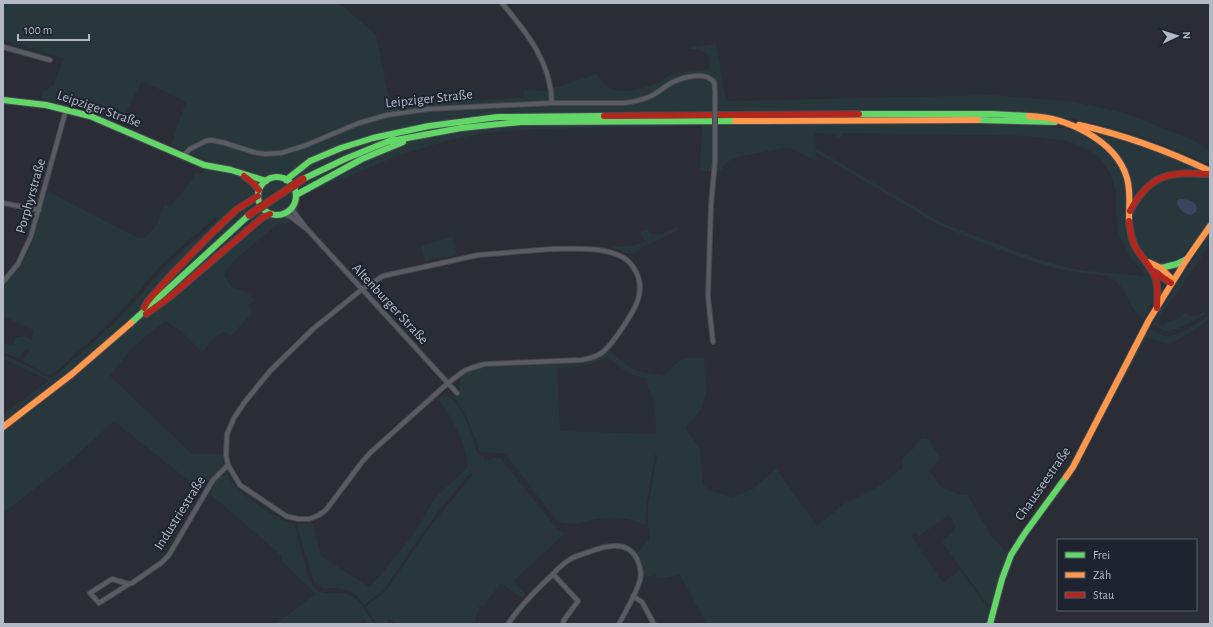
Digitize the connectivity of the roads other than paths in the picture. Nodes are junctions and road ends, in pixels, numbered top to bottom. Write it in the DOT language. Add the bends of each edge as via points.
graph roads {
  1 [pos="502,3"];
  2 [pos="3,47"];
  3 [pos="50,60"];
  4 [pos="3,100"];
  5 [pos="552,103"];
  6 [pos="66,110"];
  7 [pos="1060,122"];
  8 [pos="438,126"];
  9 [pos="412,138"];
  10 [pos="391,141"];
  11 [pos="182,156"];
  12 [pos="1210,171"];
  13 [pos="239,173"];
  14 [pos="1210,174"];
  15 [pos="286,180"];
  16 [pos="266,181"];
  17 [pos="259,193"];
  18 [pos="296,195"];
  19 [pos="3,203"];
  20 [pos="293,207"];
  21 [pos="39,210"];
  22 [pos="1129,213"];
  23 [pos="270,214"];
  24 [pos="283,214"];
  25 [pos="1210,226"];
  26 [pos="307,229"];
  27 [pos="1187,259"];
  28 [pos="1146,261"];
  29 [pos="1161,268"];
  30 [pos="1153,271"];
  31 [pos="3,282"];
  32 [pos="1172,282"];
  33 [pos="361,290"];
  34 [pos="1157,308"];
  35 [pos="138,317"];
  36 [pos="713,342"];
  37 [pos="448,383"];
  38 [pos="457,394"];
  39 [pos="3,427"];
  40 [pos="228,465"];
  41 [pos="553,574"];
  42 [pos="129,584"];
  43 [pos="633,596"];
  44 [pos="508,624"];
  45 [pos="563,624"];
  46 [pos="619,624"];
  47 [pos="654,624"];
  48 [pos="990,624"];
  1 -- 5 [label="street" via="529,36 539,53 552,91"];
  2 -- 3 [label="street"];
  4 -- 6 [label="main road, Leipziger Straße" via="38,103"];
  5 -- 11 [label="street, Leipziger Straße" via="411,111 359,123 281,153 253,152 211,140 190,149"];
  5 -- 36 [label="street, Leipziger Straße, bridge" via="635,102 651,96 673,82 698,76 707,77 714,82 715,162 710,205 708,297"];
  6 -- 11 [label="main road, Leipziger Straße" via="120,128"];
  6 -- 21 [label="street, Porphyrstraße"];
  7 -- 8 [label="main road" via="1043,117 994,114 576,116 498,118"];
  7 -- 9 [label="main road" via="528,122 479,125"];
  7 -- 12 [label="main road" via="1122,135"];
  7 -- 22 [label="main road" via="1098,137 1120,161 1129,187"];
  8 -- 10 [label="main road"];
  8 -- 15 [label="main road" via="389,134 341,148 310,161"];
  9 -- 10 [label="main road"];
  9 -- 18 [label="main road" via="362,159"];
  10 -- 35 [label="main road, bridge" via="344,159 276,196 216,243"];
  11 -- 13 [label="main road, Leipziger Straße" via="204,165"];
  13 -- 16 [label="main road, Leipziger Straße"];
  13 -- 17 [label="main road, Leipziger Straße" via="253,183"];
  14 -- 22 [label="main road" via="1189,172 1165,176 1139,193"];
  15 -- 16 [label="main road" via="274,177"];
  15 -- 18 [label="main road" via="292,184"];
  16 -- 17 [label="main road"];
  17 -- 23 [label="main road" via="263,209"];
  17 -- 35 [label="main road" via="236,210 180,265 148,301"];
  18 -- 20 [label="main road"];
  19 -- 21 [label="street"];
  20 -- 24 [label="main road"];
  20 -- 26 [label="street, Altenburger Straße"];
  21 -- 31 [label="street, Porphyrstraße" via="25,252"];
  22 -- 28 [label="main road" via="1132,239"];
  23 -- 24 [label="main road"];
  23 -- 35 [label="main road" via="263,217 153,310"];
  24 -- 26 [label="street, Altenburger Straße" via="290,216"];
  25 -- 27 [label="main road, Chausseestraße"];
  26 -- 33 [label="street, Altenburger Straße"];
  27 -- 29 [label="main road"];
  27 -- 32 [label="main road, Chausseestraße"];
  28 -- 29 [label="main road"];
  28 -- 30 [label="main road"];
  29 -- 32 [label="main road"];
  30 -- 32 [label="main road"];
  30 -- 34 [label="main road" via="1158,291"];
  32 -- 34 [label="main road, Chausseestraße"];
  33 -- 37 [label="street, Altenburger Straße"];
  33 -- 37 [label="street" via="388,274 478,255 506,252 575,249 607,251 625,259 635,270 640,283 636,306 604,352 582,360 485,364 464,372"];
  33 -- 40 [label="street" via="313,329 270,371 244,403 227,434"];
  34 -- 48 [label="main road, Chausseestraße" via="1073,468 1024,533 1011,555"];
  35 -- 39 [label="main road" via="69,377"];
  37 -- 38 [label="street, Altenburger Straße"];
  37 -- 40 [label="street" via="370,453 326,510 309,519 286,516 256,496 240,485"];
  40 -- 42 [label="street, Industriestraße" via="213,480 169,555"];
  41 -- 43 [label="street" via="570,559 604,546 620,546 633,553 641,572"];
  41 -- 44 [label="street" via="532,594"];
  41 -- 45 [label="street" via="578,601"];
  42 -- 42 [label="street, Industriestraße" via="99,603 90,594 112,579"];
  43 -- 46 [label="street"];
  43 -- 47 [label="street" via="642,602"];
}
